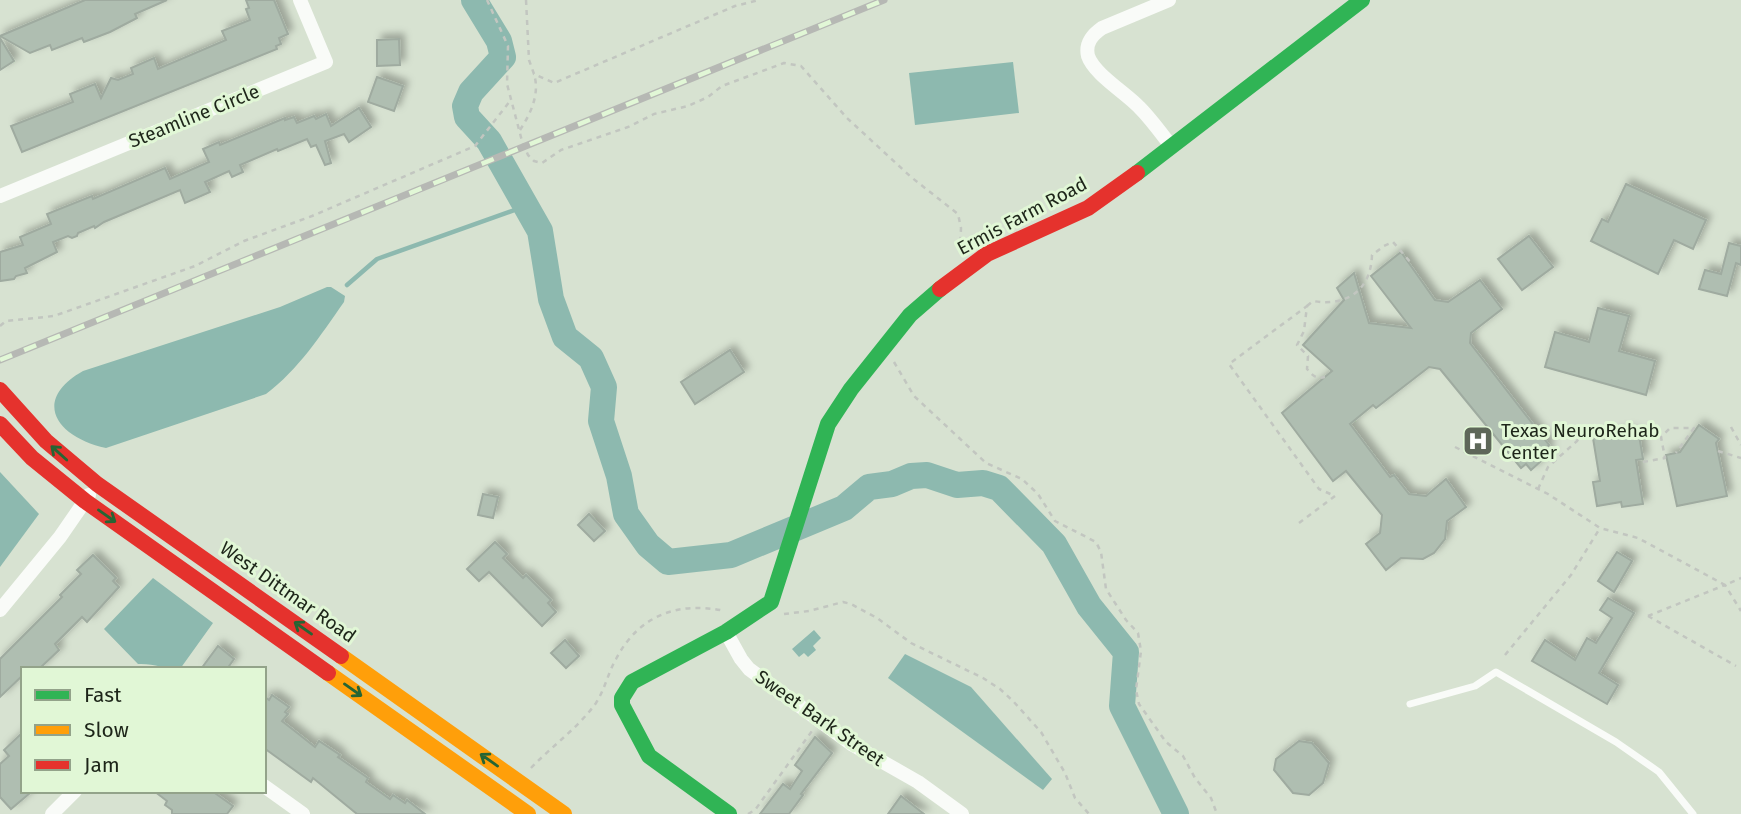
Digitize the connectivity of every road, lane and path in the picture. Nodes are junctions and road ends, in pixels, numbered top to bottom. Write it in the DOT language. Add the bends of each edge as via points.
graph roads {
  1 [pos="300,0"];
  2 [pos="487,0"];
  3 [pos="527,0"];
  4 [pos="759,0"];
  5 [pos="1168,0"];
  6 [pos="1362,0"];
  7 [pos="534,74"];
  8 [pos="510,101"];
  9 [pos="519,132"];
  10 [pos="1171,146"];
  11 [pos="0,196"];
  12 [pos="960,257"];
  13 [pos="1412,264"];
  14 [pos="1307,306"];
  15 [pos="0,326"];
  16 [pos="890,339"];
  17 [pos="1325,377"];
  18 [pos="0,390"];
  19 [pos="0,424"];
  20 [pos="1631,427"];
  21 [pos="1731,427"];
  22 [pos="1741,445"];
  23 [pos="1454,447"];
  24 [pos="1718,451"];
  25 [pos="1676,453"];
  26 [pos="1741,458"];
  27 [pos="1643,462"];
  28 [pos="97,484"];
  29 [pos="1538,489"];
  30 [pos="85,501"];
  31 [pos="1299,523"];
  32 [pos="1600,528"];
  33 [pos="1741,578"];
  34 [pos="1725,585"];
  35 [pos="0,610"];
  36 [pos="1741,611"];
  37 [pos="777,615"];
  38 [pos="726,632"];
  39 [pos="1504,655"];
  40 [pos="1736,666"];
  41 [pos="1410,704"];
  42 [pos="814,728"];
  43 [pos="526,786"];
  44 [pos="266,787"];
  45 [pos="73,793"];
  46 [pos="510,809"];
  47 [pos="52,814"];
  48 [pos="303,814"];
  49 [pos="528,814"];
  50 [pos="564,814"];
  51 [pos="729,814"];
  52 [pos="748,814"];
  53 [pos="962,814"];
  54 [pos="1090,814"];
  55 [pos="1217,814"];
  56 [pos="1693,814"];
  1 -- 11 [label="street, Steamline Circle" via="326,62"];
  2 -- 8 [label="path" via="508,47"];
  3 -- 7 [label="path" via="529,60"];
  4 -- 7 [label="path" via="554,83"];
  5 -- 10 [label="street" via="1093,34 1088,56 1140,107"];
  6 -- 10 [label="street, Ermis Farm Road"];
  7 -- 9 [label="path" via="538,86"];
  8 -- 9 [label="path"];
  8 -- 15 [label="path" via="475,146 244,241 195,266 54,316 6,321"];
  9 -- 12 [label="path" via="528,155 542,163 561,150 654,114 688,106 722,86 784,63 801,66 847,118 958,215"];
  10 -- 16 [label="street, Ermis Farm Road" via="1088,208 1018,238 952,278"];
  13 -- 14 [label="path" via="1393,242 1372,255 1368,278 1350,297 1338,302 1313,301"];
  14 -- 17 [label="path" via="1297,345 1308,356 1307,369 1313,376"];
  14 -- 31 [label="path" via="1230,364 1319,489 1335,496"];
  16 -- 38 [label="street, Ermis Farm Road" via="828,424 771,602"];
  16 -- 55 [label="path" via="898,373 914,396 986,463 1022,479 1055,521 1096,542 1106,589 1138,633 1139,704 1166,742 1183,756"];
  28 -- 18 [label="street, West Dittmar Road, one-way" via="46,441"];
  19 -- 30 [label="street" via="41,466"];
  20 -- 29 [label="path" via="1584,430 1548,467"];
  21 -- 22 [label="path"];
  23 -- 29 [label="path"];
  24 -- 26 [label="path"];
  25 -- 27 [label="path" via="1694,428 1670,428 1661,437 1665,458"];
  28 -- 30 [label="street"];
  43 -- 28 [label="street, West Dittmar Road, one-way"];
  29 -- 32 [label="path"];
  30 -- 35 [label="street"];
  30 -- 46 [label="street, one-way"];
  32 -- 34 [label="path" via="1637,538"];
  32 -- 39 [label="path" via="1571,575"];
  33 -- 34 [label="path"];
  34 -- 36 [label="path"];
  34 -- 40 [label="path" via="1648,616"];
  37 -- 54 [label="path" via="851,604 911,643 1000,689 1041,732 1075,798"];
  38 -- 51 [label="street, Ermis Farm Road" via="632,682 622,705 649,756"];
  38 -- 53 [label="street, Sweet Bark Street" via="749,669 853,745 918,782"];
  41 -- 56 [label="lane" via="1475,686 1496,672 1659,772"];
  42 -- 52 [label="path"];
  43 -- 46 [label="street"];
  43 -- 50 [label="street, West Dittmar Road"];
  44 -- 48 [label="street"];
  45 -- 47 [label="street"];
  46 -- 49 [label="street"];
}
